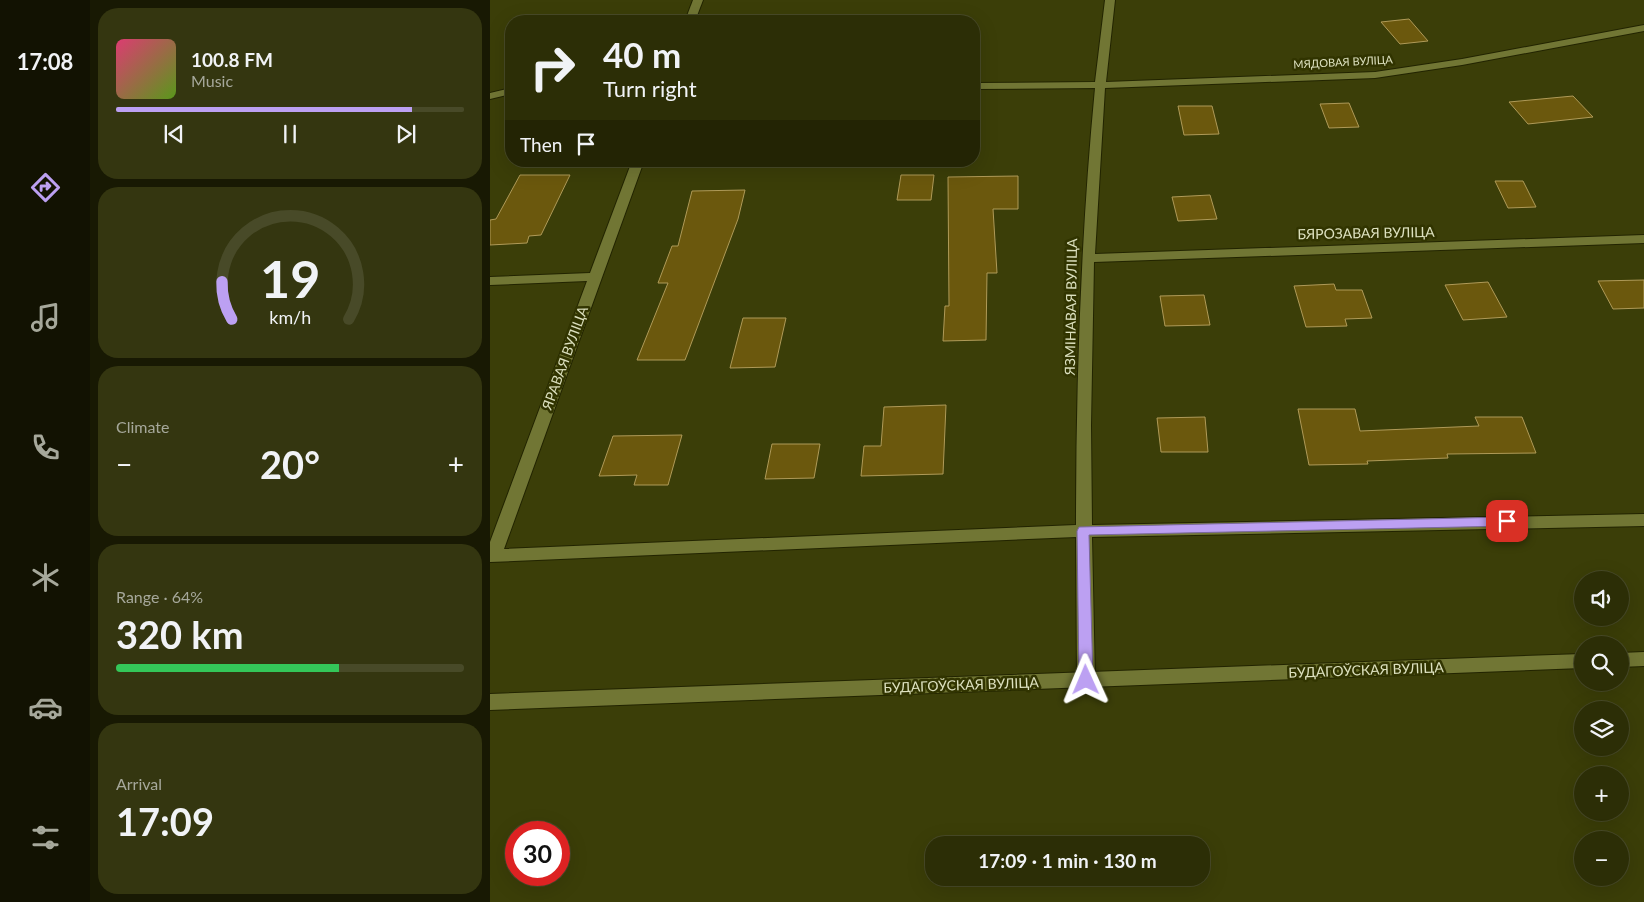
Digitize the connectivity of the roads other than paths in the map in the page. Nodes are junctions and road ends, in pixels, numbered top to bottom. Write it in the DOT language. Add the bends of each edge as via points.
graph roads {
  1 [pos="698,0"];
  2 [pos="1110,0"];
  3 [pos="692,15"];
  4 [pos="1644,28"];
  5 [pos="1099,85"];
  6 [pos="980,86"];
  7 [pos="505,92"];
  8 [pos="490,96"];
  9 [pos="636,167"];
  10 [pos="1644,239"];
  11 [pos="1088,258"];
  12 [pos="595,277"];
  13 [pos="490,281"];
  14 [pos="1644,520"];
  15 [pos="1083,531"];
  16 [pos="492,556"];
  17 [pos="1644,659"];
  18 [pos="1629,660"];
  19 [pos="1574,662"];
  20 [pos="1086,680"];
  21 [pos="490,702"];
  1 -- 3 [label="street"];
  2 -- 5 [label="street, ЯЗМІНАВАЯ ВУЛІЦА"];
  4 -- 5 [label="street, МЯДОВАЯ ВУЛІЦА" via="1375,75"];
  5 -- 6 [label="street, МЯДОВАЯ ВУЛІЦА"];
  5 -- 11 [label="street, ЯЗМІНАВАЯ ВУЛІЦА"];
  7 -- 8 [label="street"];
  9 -- 12 [label="street, ЯРАВАЯ ВУЛІЦА"];
  10 -- 11 [label="street, БЯРОЗАВАЯ ВУЛІЦА"];
  11 -- 15 [label="street, ЯЗМІНАВАЯ ВУЛІЦА"];
  12 -- 13 [label="street"];
  12 -- 16 [label="street, ЯРАВАЯ ВУЛІЦА"];
  14 -- 15 [label="street"];
  15 -- 16 [label="street"];
  15 -- 20 [label="street, ЯЗМІНАВАЯ ВУЛІЦА"];
  17 -- 18 [label="street"];
  19 -- 20 [label="street, БУДАГОЎСКАЯ ВУЛІЦА"];
  20 -- 21 [label="street, БУДАГОЎСКАЯ ВУЛІЦА"];
}
